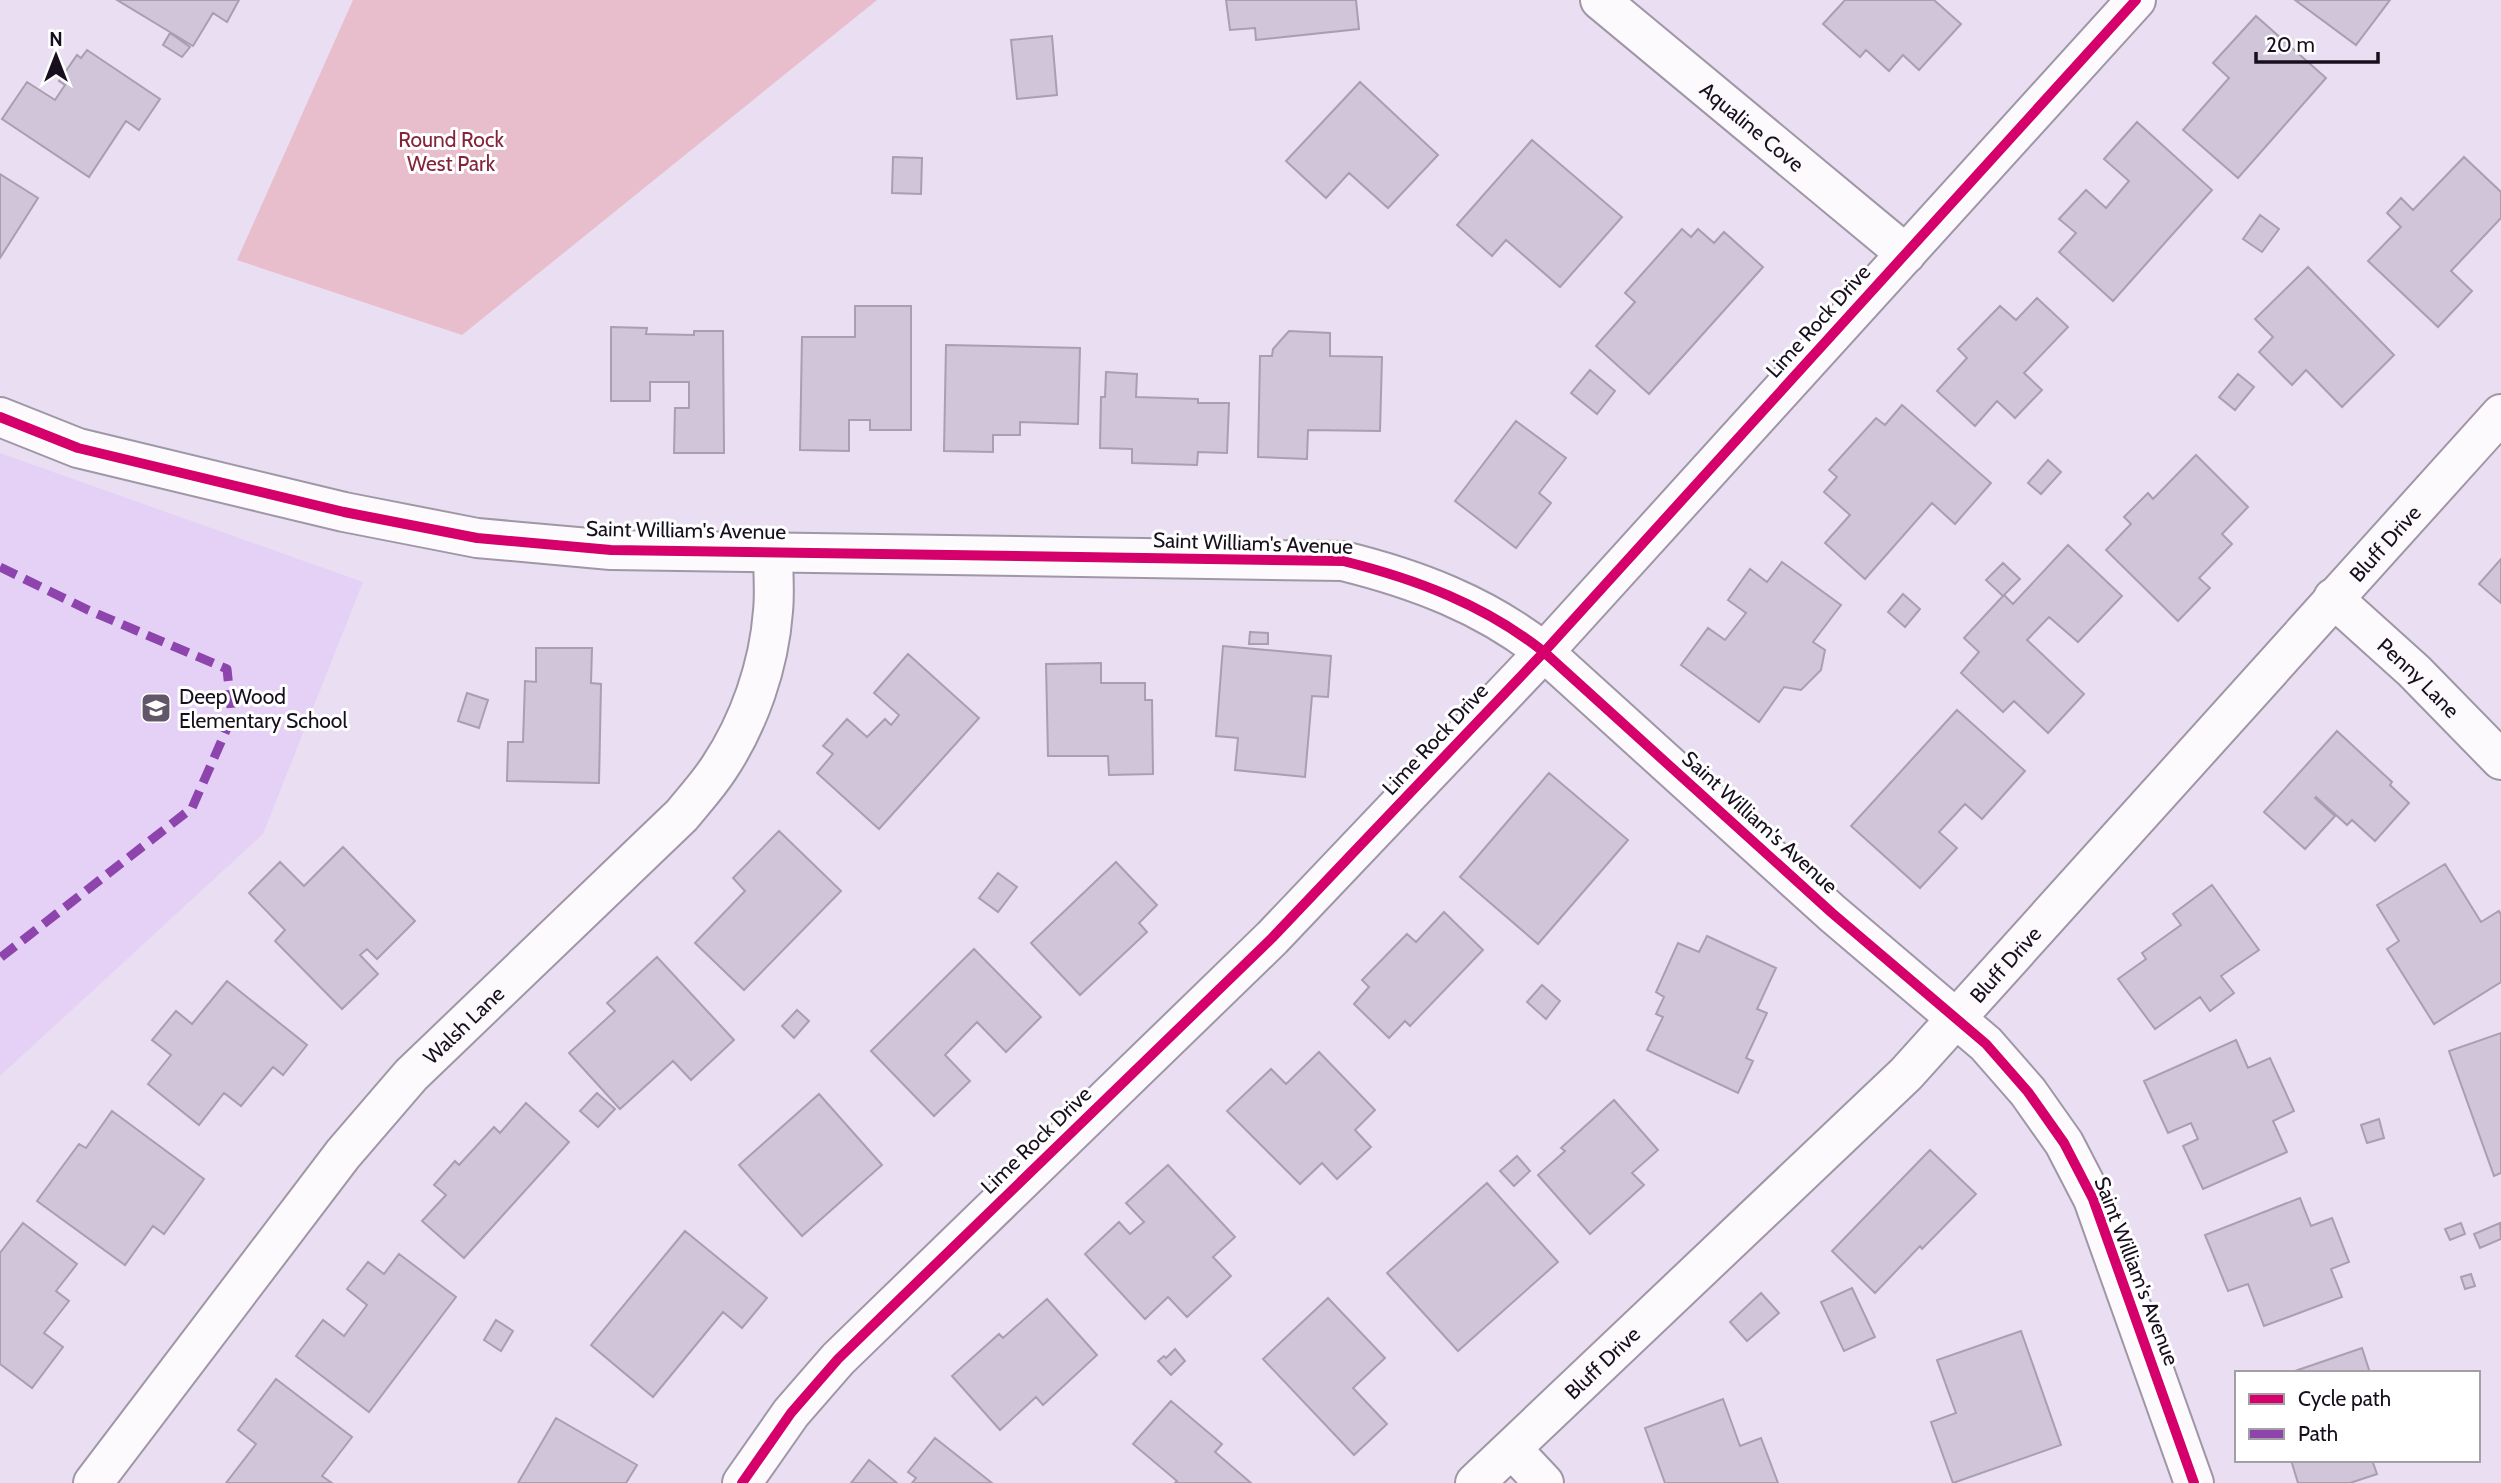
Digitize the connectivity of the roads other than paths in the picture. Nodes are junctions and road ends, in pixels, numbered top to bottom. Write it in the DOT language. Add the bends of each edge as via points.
graph roads {
  1 [pos="1600,0"];
  2 [pos="2136,0"];
  3 [pos="1906,254"];
  4 [pos="2501,414"];
  5 [pos="0,417"];
  6 [pos="773,552"];
  7 [pos="2333,598"];
  8 [pos="1544,652"];
  9 [pos="2501,760"];
  10 [pos="1954,1018"];
  11 [pos="1512,1449"];
  12 [pos="93,1483"];
  13 [pos="741,1483"];
  14 [pos="1475,1483"];
  15 [pos="1544,1483"];
  16 [pos="2194,1483"];
  1 -- 3 [label="street, Aqualine Cove"];
  2 -- 3 [label="street, Lime Rock Drive"];
  3 -- 8 [label="street, Lime Rock Drive"];
  4 -- 7 [label="street, Bluff Drive"];
  5 -- 6 [label="street, Saint William's Avenue" via="78,448 344,512 477,538 611,550"];
  6 -- 8 [label="street, Saint William's Avenue" via="1343,561 1388,572 1466,602"];
  6 -- 12 [label="street, Walsh Lane" via="771,637 757,693 718,770 672,825 411,1075 343,1154"];
  7 -- 9 [label="street, Penny Lane" via="2414,671"];
  7 -- 10 [label="street, Bluff Drive"];
  8 -- 10 [label="street, Saint William's Avenue"];
  8 -- 13 [label="street, Lime Rock Drive" via="1272,939 838,1359 791,1413"];
  10 -- 11 [label="street, Bluff Drive" via="1906,1074"];
  10 -- 16 [label="street, Saint William's Avenue" via="1986,1044 2028,1092 2093,1199"];
  11 -- 14 [label="street, Bluff Drive"];
  11 -- 15 [label="street"];
}
